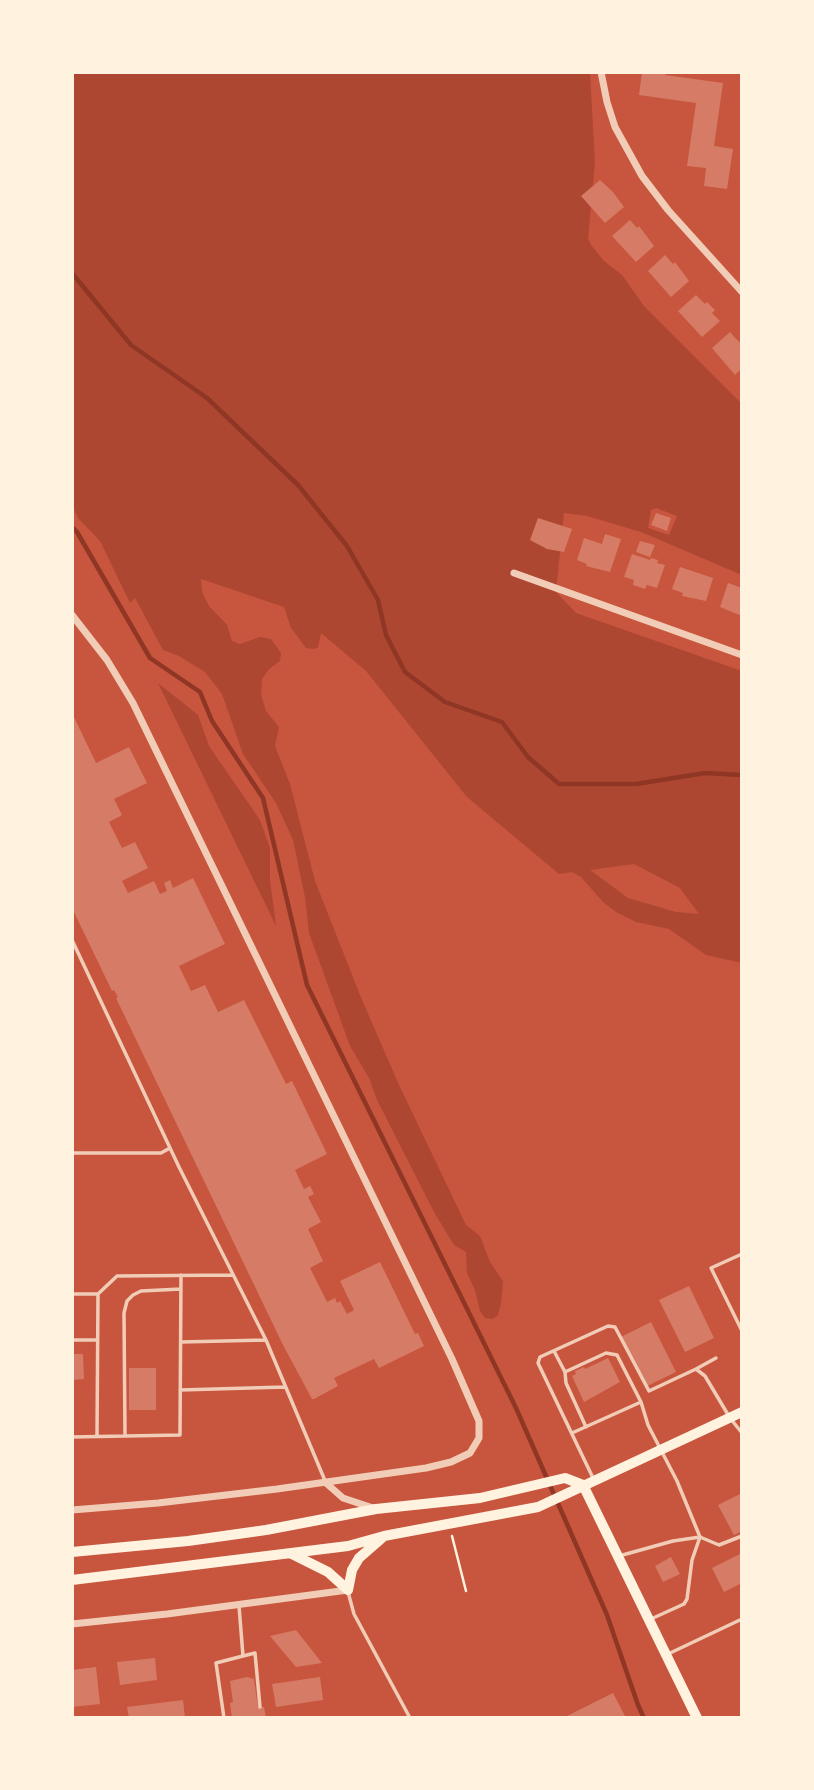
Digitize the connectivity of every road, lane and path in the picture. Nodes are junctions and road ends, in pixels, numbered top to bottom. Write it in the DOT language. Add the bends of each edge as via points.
graph roads {
  1 [pos="601,72"];
  2 [pos="741,290"];
  3 [pos="514,573"];
  4 [pos="72,615"];
  5 [pos="742,655"];
  6 [pos="72,940"];
  7 [pos="170,1149"];
  8 [pos="72,1153"];
  9 [pos="742,1254"];
  10 [pos="181,1275"];
  11 [pos="233,1275"];
  12 [pos="181,1289"];
  13 [pos="72,1294"];
  14 [pos="98,1294"];
  15 [pos="742,1331"];
  16 [pos="72,1340"];
  17 [pos="97,1340"];
  18 [pos="266,1340"];
  19 [pos="181,1342"];
  20 [pos="554,1351"];
  21 [pos="716,1359"];
  22 [pos="696,1368"];
  23 [pos="565,1372"];
  24 [pos="285,1387"];
  25 [pos="180,1390"];
  26 [pos="641,1402"];
  27 [pos="742,1412"];
  28 [pos="730,1418"];
  29 [pos="586,1427"];
  30 [pos="572,1433"];
  31 [pos="742,1433"];
  32 [pos="97,1436"];
  33 [pos="125,1436"];
  34 [pos="72,1437"];
  35 [pos="661,1450"];
  36 [pos="589,1482"];
  37 [pos="326,1483"];
  38 [pos="376,1509"];
  39 [pos="72,1510"];
  40 [pos="384,1536"];
  41 [pos="452,1536"];
  42 [pos="742,1536"];
  43 [pos="700,1537"];
  44 [pos="72,1552"];
  45 [pos="290,1554"];
  46 [pos="618,1556"];
  47 [pos="72,1580"];
  48 [pos="348,1590"];
  49 [pos="466,1591"];
  50 [pos="239,1604"];
  51 [pos="742,1619"];
  52 [pos="649,1620"];
  53 [pos="72,1624"];
  54 [pos="666,1654"];
  55 [pos="243,1656"];
  56 [pos="260,1707"];
  57 [pos="224,1718"];
  58 [pos="410,1718"];
  59 [pos="697,1718"];
  1 -- 2 [label="street" via="615,127 642,176"];
  3 -- 5 [label="street"];
  4 -- 37 [label="street" via="133,703 479,1421 479,1438 470,1453 451,1462"];
  6 -- 7 [label="lane"];
  7 -- 8 [label="lane" via="161,1153"];
  7 -- 11 [label="lane"];
  9 -- 15 [label="lane" via="712,1268"];
  10 -- 11 [label="lane"];
  10 -- 12 [label="lane"];
  10 -- 14 [label="lane" via="117,1276"];
  11 -- 18 [label="lane"];
  12 -- 19 [label="lane"];
  12 -- 33 [label="lane" via="141,1291 127,1301"];
  13 -- 14 [label="lane"];
  14 -- 17 [label="lane"];
  16 -- 17 [label="lane"];
  17 -- 32 [label="lane"];
  18 -- 19 [label="lane"];
  18 -- 24 [label="lane"];
  19 -- 25 [label="lane"];
  20 -- 22 [label="lane" via="608,1326 615,1327 649,1391"];
  20 -- 23 [label="lane"];
  20 -- 30 [label="lane" via="540,1357 538,1363"];
  21 -- 22 [label="lane"];
  22 -- 28 [label="lane"];
  23 -- 26 [label="lane" via="606,1353 617,1354"];
  23 -- 29 [label="lane"];
  24 -- 25 [label="lane"];
  24 -- 37 [label="lane"];
  25 -- 33 [label="lane" via="180,1435"];
  26 -- 29 [label="lane"];
  26 -- 35 [label="lane"];
  27 -- 28 [label="main road"];
  28 -- 31 [label="lane"];
  28 -- 35 [label="main road"];
  29 -- 30 [label="lane"];
  30 -- 36 [label="lane"];
  32 -- 33 [label="lane"];
  32 -- 34 [label="lane"];
  35 -- 36 [label="main road"];
  35 -- 43 [label="lane"];
  36 -- 38 [label="main road" via="565,1478 480,1498"];
  36 -- 40 [label="main road" via="538,1507"];
  36 -- 46 [label="main road"];
  37 -- 38 [label="street" via="343,1498"];
  37 -- 39 [label="street"];
  38 -- 44 [label="main road" via="266,1530"];
  40 -- 45 [label="main road"];
  40 -- 48 [label="main road" via="359,1558"];
  41 -- 49 [label="path"];
  42 -- 43 [label="lane" via="719,1545"];
  43 -- 46 [label="lane"];
  43 -- 52 [label="lane" via="684,1604"];
  45 -- 47 [label="main road"];
  45 -- 48 [label="main road" via="328,1572"];
  46 -- 52 [label="main road"];
  48 -- 50 [label="street"];
  48 -- 58 [label="lane" via="354,1614"];
  50 -- 53 [label="street"];
  50 -- 55 [label="lane"];
  51 -- 54 [label="lane"];
  52 -- 54 [label="main road"];
  54 -- 59 [label="main road"];
  55 -- 56 [label="lane" via="255,1653"];
  55 -- 57 [label="lane" via="216,1663"];
}
